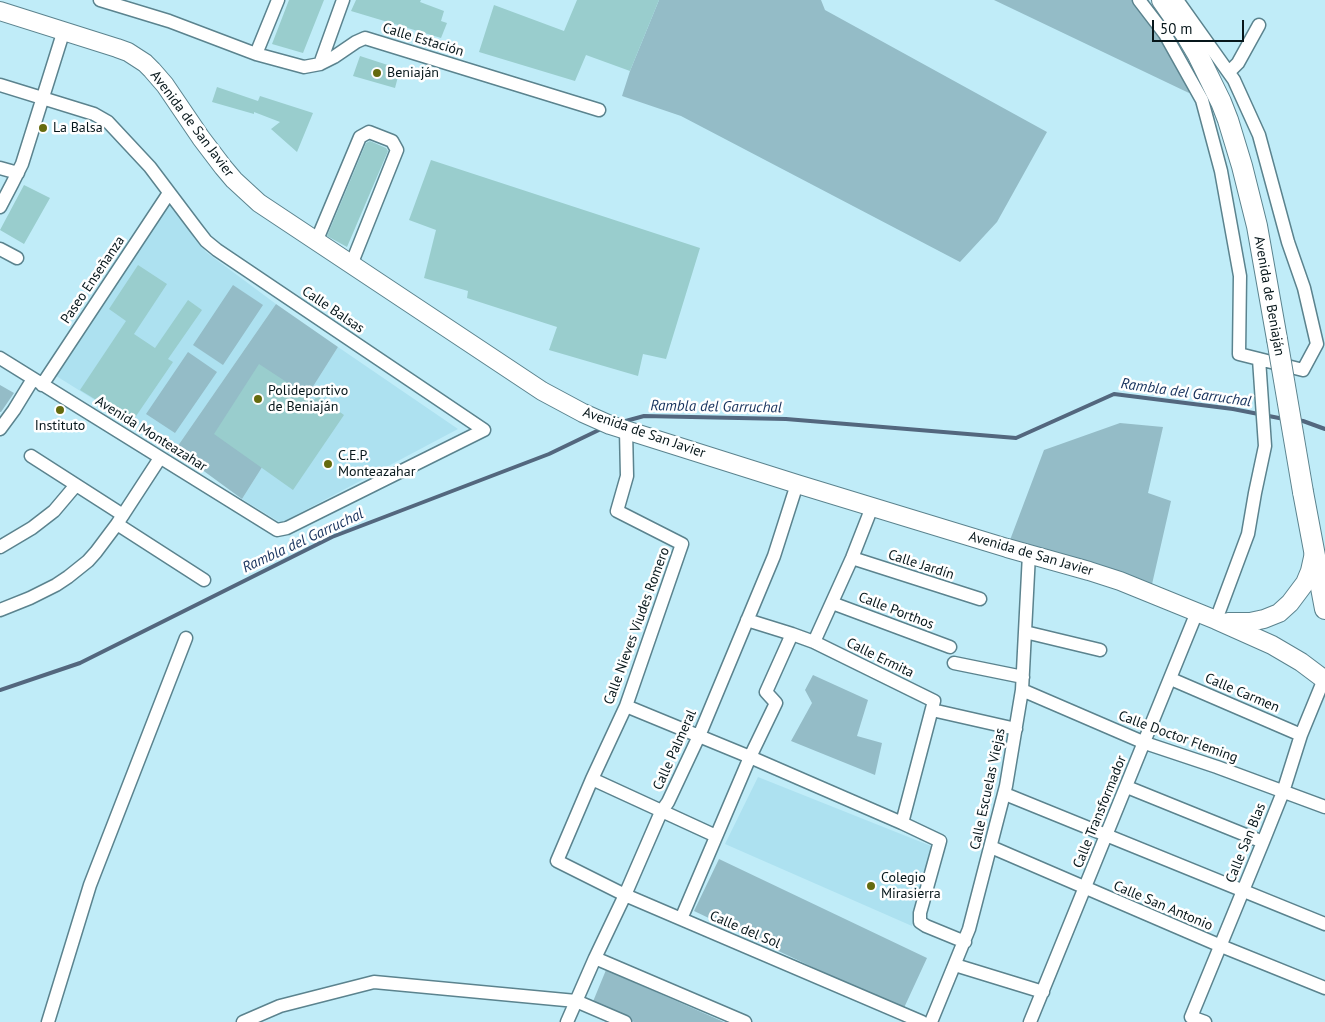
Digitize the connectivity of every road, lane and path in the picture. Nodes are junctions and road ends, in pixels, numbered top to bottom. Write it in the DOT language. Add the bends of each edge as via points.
graph roads {
  1 [pos="100,0"];
  2 [pos="278,0"];
  3 [pos="343,0"];
  4 [pos="1139,0"];
  5 [pos="1162,0"];
  6 [pos="1177,0"];
  7 [pos="0,11"];
  8 [pos="1259,25"];
  9 [pos="64,30"];
  10 [pos="256,54"];
  11 [pos="320,64"];
  12 [pos="1229,72"];
  13 [pos="0,85"];
  14 [pos="43,98"];
  15 [pos="599,110"];
  16 [pos="0,168"];
  17 [pos="18,173"];
  18 [pos="170,193"];
  19 [pos="0,207"];
  20 [pos="316,242"];
  21 [pos="0,248"];
  22 [pos="17,258"];
  23 [pos="351,265"];
  24 [pos="0,358"];
  25 [pos="1259,359"];
  26 [pos="38,382"];
  27 [pos="0,429"];
  28 [pos="626,430"];
  29 [pos="31,456"];
  30 [pos="160,458"];
  31 [pos="797,484"];
  32 [pos="76,485"];
  33 [pos="872,506"];
  34 [pos="120,520"];
  35 [pos="287,528"];
  36 [pos="0,547"];
  37 [pos="1314,553"];
  38 [pos="1029,554"];
  39 [pos="852,558"];
  40 [pos="204,580"];
  41 [pos="980,599"];
  42 [pos="832,602"];
  43 [pos="0,610"];
  44 [pos="1325,610"];
  45 [pos="1197,612"];
  46 [pos="746,620"];
  47 [pos="1216,620"];
  48 [pos="1025,632"];
  49 [pos="792,634"];
  50 [pos="186,638"];
  51 [pos="814,642"];
  52 [pos="950,647"];
  53 [pos="1100,650"];
  54 [pos="954,663"];
  55 [pos="1325,679"];
  56 [pos="1170,680"];
  57 [pos="1022,683"];
  58 [pos="626,706"];
  59 [pos="933,706"];
  60 [pos="1016,729"];
  61 [pos="1301,735"];
  62 [pos="699,736"];
  63 [pos="1145,742"];
  64 [pos="750,757"];
  65 [pos="592,779"];
  66 [pos="1126,787"];
  67 [pos="1283,792"];
  68 [pos="1004,794"];
  69 [pos="1325,807"];
  70 [pos="661,812"];
  71 [pos="902,823"];
  72 [pos="716,836"];
  73 [pos="1106,836"];
  74 [pos="1263,842"];
  75 [pos="991,847"];
  76 [pos="557,861"];
  77 [pos="1085,889"];
  78 [pos="1243,891"];
  79 [pos="625,895"];
  80 [pos="681,919"];
  81 [pos="1325,924"];
  82 [pos="965,942"];
  83 [pos="1221,946"];
  84 [pos="595,958"];
  85 [pos="954,966"];
  86 [pos="1325,988"];
  87 [pos="1043,992"];
  88 [pos="576,1001"];
  89 [pos="48,1022"];
  90 [pos="243,1022"];
  91 [pos="567,1022"];
  92 [pos="625,1022"];
  93 [pos="744,1022"];
  94 [pos="922,1022"];
  95 [pos="931,1022"];
  96 [pos="1030,1022"];
  97 [pos="1205,1022"];
  1 -- 10 [label="street, Calle Estación" via="169,21"];
  2 -- 10 [label="street"];
  3 -- 11 [label="street"];
  4 -- 25 [label="street" via="1165,34 1202,100 1221,171 1240,276 1239,354"];
  5 -- 37 [label="main road, Avenida de Beniaján, bridge" via="1198,55 1221,102 1242,166 1255,218"];
  6 -- 12 [label="street"];
  7 -- 9 [label="main road, Avenida de San Javier"];
  8 -- 12 [label="street" via="1238,63"];
  9 -- 14 [label="street"];
  9 -- 20 [label="main road, Avenida de San Javier" via="122,50 144,63 159,77 234,180 258,203"];
  10 -- 11 [label="street, Calle Estación" via="304,67"];
  11 -- 15 [label="street, Calle Estación" via="366,38"];
  12 -- 25 [label="street" via="1259,135 1317,344 1303,370"];
  13 -- 14 [label="street, Calle Balsas"];
  14 -- 17 [label="street"];
  14 -- 18 [label="street, Calle Balsas" via="94,114 108,122"];
  16 -- 17 [label="street"];
  17 -- 19 [label="street"];
  18 -- 26 [label="street, Paseo Enseñanza"];
  18 -- 35 [label="street, Calle Balsas" via="217,250 484,430"];
  20 -- 23 [label="main road, Avenida de San Javier"];
  20 -- 23 [label="street" via="360,137 369,132 392,141 397,150"];
  21 -- 22 [label="street"];
  23 -- 28 [label="main road, Avenida de San Javier" via="555,398"];
  24 -- 26 [label="street, Avenida Monteazahar"];
  25 -- 47 [label="street" via="1265,446 1248,534"];
  26 -- 27 [label="street, Paseo Enseñanza"];
  26 -- 30 [label="street, Avenida Monteazahar"];
  28 -- 31 [label="main road, Avenida de San Javier"];
  28 -- 58 [label="street, Calle Nieves Viudes Romero" via="627,476 617,511 682,544"];
  29 -- 32 [label="street"];
  30 -- 34 [label="street"];
  30 -- 35 [label="street, Avenida Monteazahar" via="271,527 277,530"];
  31 -- 33 [label="main road, Avenida de San Javier"];
  31 -- 46 [label="street, Calle Palmeral" via="774,556"];
  32 -- 34 [label="street"];
  32 -- 36 [label="street" via="54,511"];
  33 -- 38 [label="main road, Avenida de San Javier"];
  33 -- 39 [label="street"];
  34 -- 40 [label="street"];
  34 -- 43 [label="street" via="88,561 68,577"];
  37 -- 44 [label="main road, Avenida de Beniaján"];
  37 -- 47 [label="main road" via="1305,583 1279,613 1250,622"];
  38 -- 45 [label="main road, Avenida de San Javier" via="1120,581"];
  38 -- 48 [label="street, Calle Escuelas Viejas"];
  39 -- 41 [label="street, Calle Jardín"];
  39 -- 42 [label="street"];
  42 -- 51 [label="street"];
  42 -- 52 [label="street, Calle Porthos"];
  45 -- 47 [label="main road, Avenida de San Javier"];
  45 -- 56 [label="street, Calle Transformador"];
  46 -- 49 [label="street, Calle Ermita"];
  46 -- 62 [label="street, Calle Palmeral"];
  47 -- 55 [label="main road, Avenida de San Javier" via="1289,654"];
  48 -- 53 [label="street"];
  48 -- 57 [label="street, Calle Escuelas Viejas"];
  49 -- 51 [label="street, Calle Ermita"];
  49 -- 64 [label="street" via="766,692 776,702"];
  50 -- 89 [label="street" via="90,885"];
  51 -- 59 [label="street, Calle Ermita"];
  54 -- 57 [label="street, Calle Doctor Fleming"];
  55 -- 61 [label="street, Calle San Blas"];
  56 -- 61 [label="street, Calle Carmen"];
  56 -- 63 [label="street, Calle Transformador"];
  57 -- 60 [label="street, Calle Escuelas Viejas"];
  57 -- 63 [label="street, Calle Doctor Fleming"];
  58 -- 62 [label="street"];
  58 -- 65 [label="street, Calle Nieves Viudes Romero"];
  59 -- 60 [label="street, Calle Ermita"];
  59 -- 71 [label="street"];
  60 -- 68 [label="street, Calle Escuelas Viejas"];
  61 -- 67 [label="street, Calle San Blas"];
  62 -- 64 [label="street"];
  62 -- 70 [label="street, Calle Palmeral"];
  63 -- 66 [label="street, Calle Transformador"];
  63 -- 67 [label="street, Calle Doctor Fleming"];
  64 -- 71 [label="street"];
  64 -- 72 [label="street"];
  65 -- 70 [label="street"];
  65 -- 76 [label="street, Calle Nieves Viudes Romero"];
  66 -- 73 [label="street, Calle Transformador"];
  66 -- 74 [label="street"];
  67 -- 69 [label="street, Calle Doctor Fleming"];
  67 -- 74 [label="street, Calle San Blas"];
  68 -- 73 [label="street"];
  68 -- 75 [label="street, Calle Escuelas Viejas"];
  70 -- 72 [label="street"];
  70 -- 79 [label="street, Calle Palmeral"];
  71 -- 82 [label="street" via="940,841 920,922"];
  72 -- 80 [label="street"];
  73 -- 77 [label="street, Calle Transformador"];
  73 -- 78 [label="street"];
  74 -- 78 [label="street, Calle San Blas"];
  75 -- 77 [label="street, Calle San Antonio"];
  75 -- 82 [label="street, Calle Escuelas Viejas"];
  76 -- 79 [label="street, Calle del Sol"];
  77 -- 83 [label="street, Calle San Antonio"];
  77 -- 87 [label="street, Calle Transformador"];
  78 -- 81 [label="street"];
  78 -- 83 [label="street, Calle San Blas"];
  79 -- 80 [label="street, Calle del Sol"];
  79 -- 84 [label="street, Calle Palmeral"];
  80 -- 94 [label="street, Calle del Sol"];
  82 -- 85 [label="street, Calle Escuelas Viejas"];
  83 -- 86 [label="street, Calle San Antonio"];
  83 -- 97 [label="street, Calle San Blas" via="1191,1016"];
  84 -- 88 [label="street, Calle Palmeral"];
  84 -- 93 [label="street"];
  85 -- 87 [label="street"];
  85 -- 95 [label="street, Calle Escuelas Viejas"];
  87 -- 96 [label="street, Calle Transformador"];
  88 -- 90 [label="street" via="374,982 280,1006"];
  88 -- 91 [label="street, Calle Palmeral"];
  88 -- 92 [label="street"];
}
